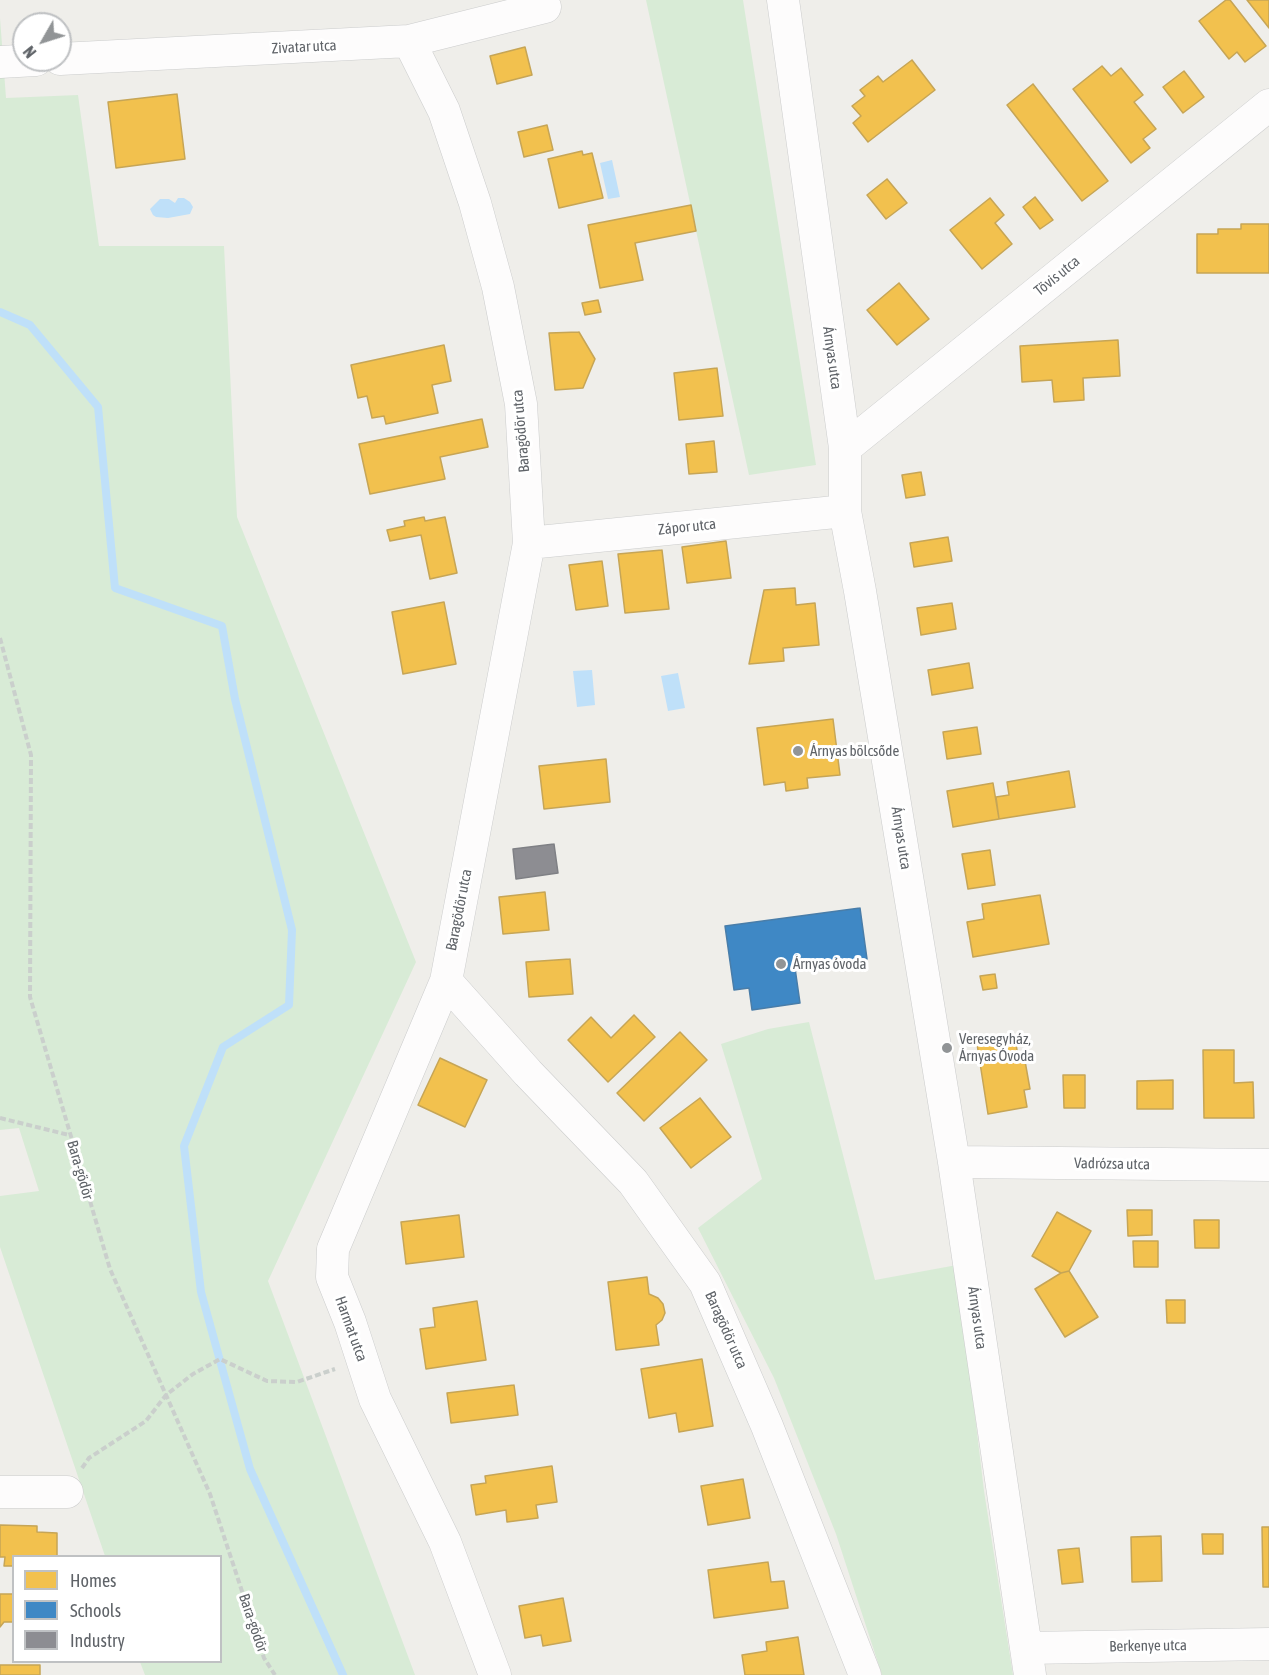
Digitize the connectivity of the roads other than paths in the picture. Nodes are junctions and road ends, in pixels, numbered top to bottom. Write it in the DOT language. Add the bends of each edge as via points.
graph roads {
  1 [pos="783,0"];
  2 [pos="545,7"];
  3 [pos="409,42"];
  4 [pos="72,58"];
  5 [pos="1269,105"];
  6 [pos="845,448"];
  7 [pos="845,511"];
  8 [pos="529,543"];
  9 [pos="446,981"];
  10 [pos="954,1162"];
  11 [pos="1269,1165"];
  12 [pos="0,1492"];
  13 [pos="67,1492"];
  14 [pos="1269,1644"];
  15 [pos="1028,1661"];
  16 [pos="495,1675"];
  17 [pos="865,1675"];
  1 -- 6 [label="street, Árnyas utca"];
  2 -- 3 [label="street, Zivatar utca"];
  3 -- 4 [label="street, Zivatar utca"];
  3 -- 8 [label="street, Baragödör utca" via="444,111 476,203 498,286 521,404"];
  5 -- 6 [label="street, Tövis utca"];
  6 -- 7 [label="street, Árnyas utca"];
  7 -- 8 [label="street, Zápor utca"];
  7 -- 10 [label="street, Árnyas utca"];
  8 -- 9 [label="street, Baragödör utca"];
  9 -- 16 [label="street, Harmat utca" via="333,1249 332,1277 375,1399 445,1542"];
  9 -- 17 [label="street, Baragödör utca" via="633,1182 705,1283 767,1426"];
  10 -- 11 [label="street, Vadrózsa utca"];
  10 -- 15 [label="street, Árnyas utca"];
  12 -- 13 [label="street"];
  14 -- 15 [label="street, Berkenye utca"];
}
